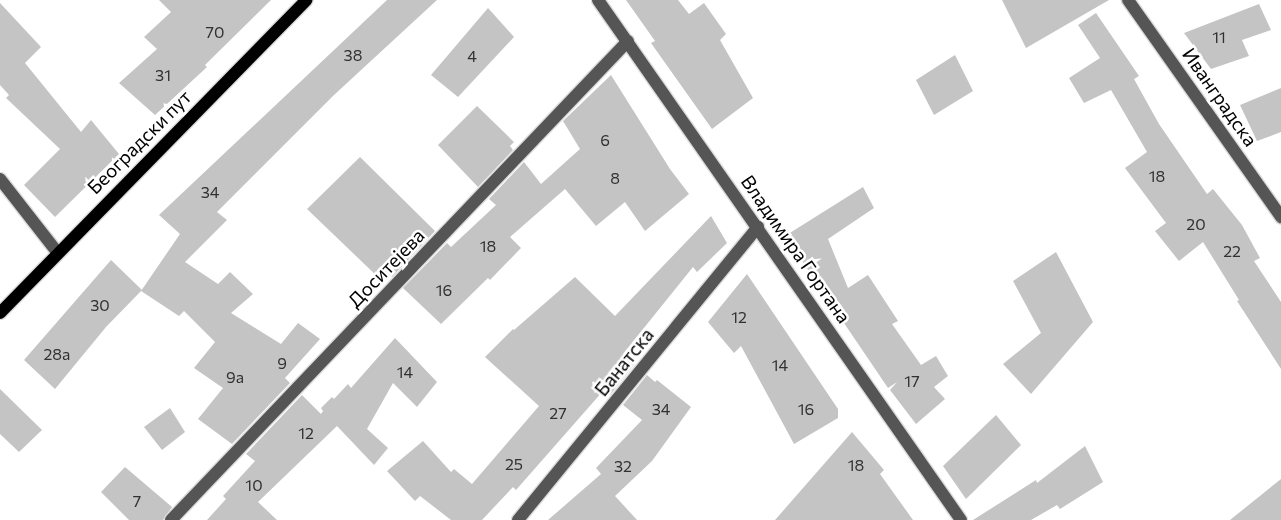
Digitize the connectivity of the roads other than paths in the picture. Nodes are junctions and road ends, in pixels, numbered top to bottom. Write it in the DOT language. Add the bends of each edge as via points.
graph roads {
  1 [pos="306,0"];
  2 [pos="598,0"];
  3 [pos="1128,0"];
  4 [pos="628,41"];
  5 [pos="0,180"];
  6 [pos="1281,217"];
  7 [pos="758,227"];
  8 [pos="57,252"];
  9 [pos="0,313"];
  10 [pos="172,520"];
  11 [pos="518,520"];
  12 [pos="961,520"];
  1 -- 8 [label="main road, Београдски пут"];
  2 -- 4 [label="street, Владимира Гортана"];
  3 -- 6 [label="street, Иванградска"];
  4 -- 7 [label="street, Владимира Гортана"];
  4 -- 10 [label="street, Доситејева"];
  5 -- 8 [label="street"];
  7 -- 11 [label="street, Банатска"];
  7 -- 12 [label="street, Владимира Гортана"];
  8 -- 9 [label="main road, Београдски пут"];
}
